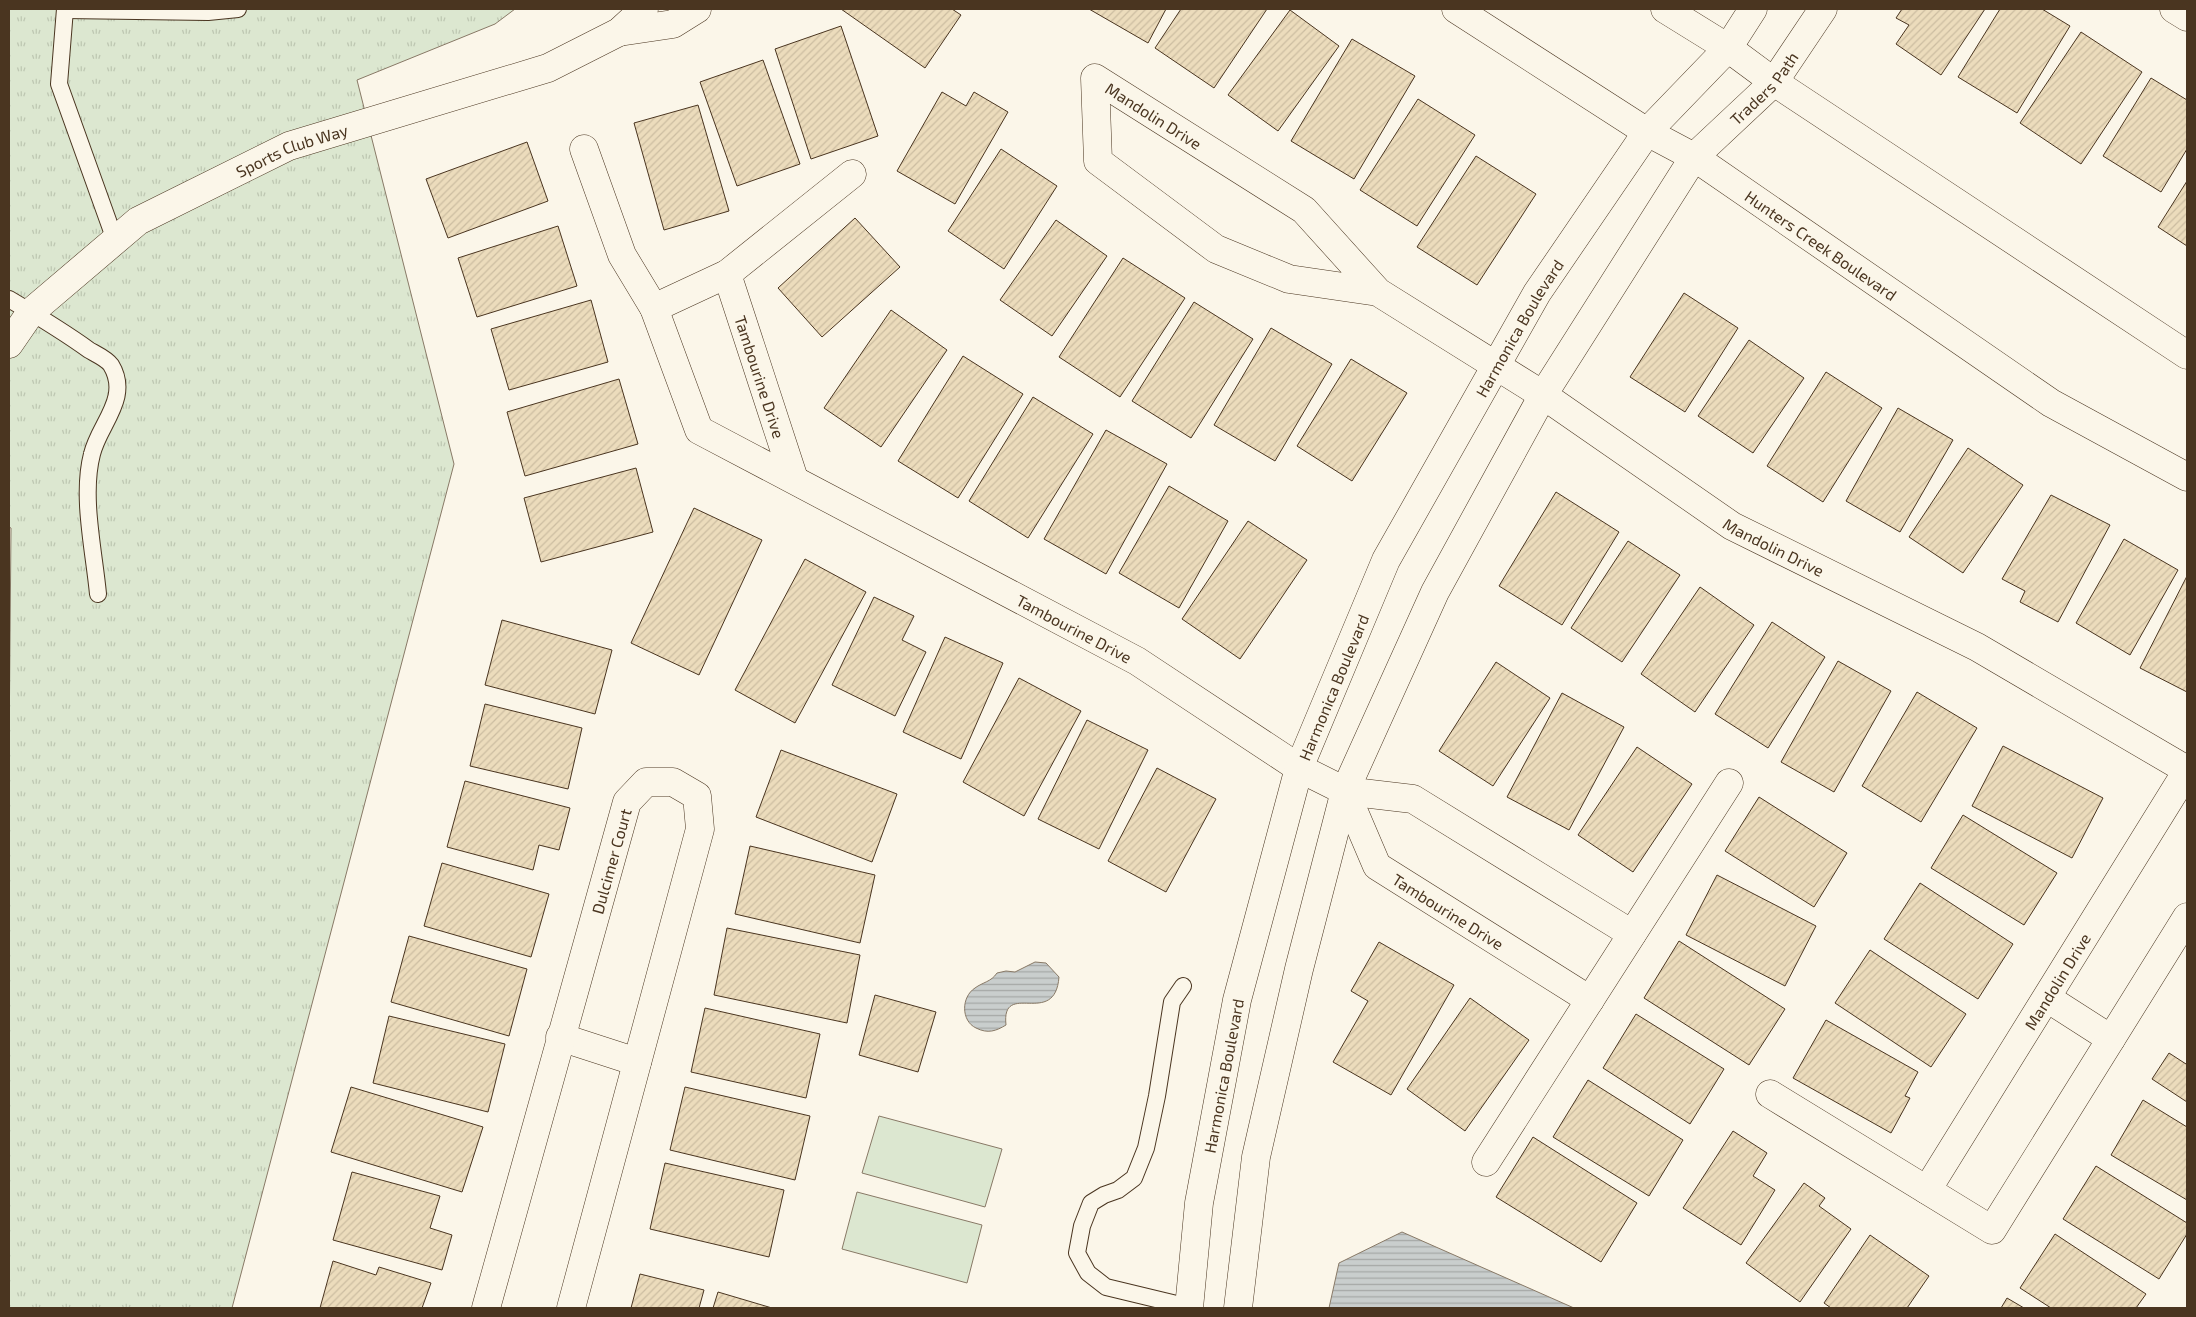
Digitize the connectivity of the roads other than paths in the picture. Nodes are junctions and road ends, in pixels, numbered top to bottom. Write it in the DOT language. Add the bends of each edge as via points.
graph roads {
  1 [pos="65,9"];
  2 [pos="238,9"];
  3 [pos="644,9"];
  4 [pos="697,9"];
  5 [pos="1456,9"];
  6 [pos="1665,9"];
  7 [pos="1753,9"];
  8 [pos="1823,9"];
  9 [pos="2174,9"];
  10 [pos="2187,17"];
  11 [pos="619,32"];
  12 [pos="1728,48"];
  13 [pos="1774,82"];
  14 [pos="1648,132"];
  15 [pos="584,149"];
  16 [pos="1694,157"];
  17 [pos="852,174"];
  18 [pos="115,240"];
  19 [pos="727,274"];
  20 [pos="1378,292"];
  21 [pos="20,305"];
  22 [pos="654,308"];
  23 [pos="9,344"];
  24 [pos="2187,355"];
  25 [pos="1495,366"];
  26 [pos="1543,395"];
  27 [pos="2187,477"];
  28 [pos="794,479"];
  29 [pos="98,594"];
  30 [pos="1299,768"];
  31 [pos="2187,770"];
  32 [pos="1729,783"];
  33 [pos="1345,791"];
  34 [pos="2187,917"];
  35 [pos="1632,934"];
  36 [pos="1183,986"];
  37 [pos="2047,998"];
  38 [pos="1590,1000"];
  39 [pos="560,1037"];
  40 [pos="2111,1039"];
  41 [pos="637,1062"];
  42 [pos="1770,1094"];
  43 [pos="1486,1162"];
  44 [pos="1927,1190"];
  45 [pos="486,1308"];
  46 [pos="571,1308"];
  47 [pos="1189,1308"];
  48 [pos="1238,1308"];
  1 -- 2 [label="lane" via="208,12"];
  1 -- 18 [label="lane" via="59,84"];
  3 -- 11 [label="street, Sports Club Way"];
  4 -- 11 [label="street, Sports Club Way" via="673,24"];
  5 -- 14 [label="street, Hunters Creek Boulevard"];
  6 -- 12 [label="street"];
  7 -- 12 [label="street"];
  8 -- 13 [label="street, Traders Path"];
  9 -- 10 [label="street"];
  11 -- 18 [label="street, Sports Club Way" via="548,68 289,146 138,221"];
  12 -- 13 [label="street"];
  12 -- 14 [label="street"];
  13 -- 16 [label="street, Traders Path"];
  13 -- 24 [label="street"];
  14 -- 16 [label="street, Hunters Creek Boulevard"];
  14 -- 25 [label="street, Harmonica Boulevard" via="1537,293"];
  15 -- 22 [label="street, Tambourine Drive" via="622,255"];
  16 -- 26 [label="street"];
  16 -- 27 [label="street, Hunters Creek Boulevard" via="2051,403"];
  17 -- 19 [label="street"];
  18 -- 21 [label="street, Sports Club Way"];
  19 -- 22 [label="street"];
  19 -- 28 [label="street, Tambourine Drive"];
  20 -- 20 [label="street, Mandolin Drive" via="1304,210 1095,78 1098,161 1216,248 1290,279"];
  20 -- 25 [label="street, Mandolin Drive"];
  21 -- 23 [label="street, Sports Club Way"];
  21 -- 29 [label="lane" via="110,364 117,381 117,398 108,422 96,438 91,456 88,493"];
  22 -- 28 [label="street, Tambourine Drive" via="699,430"];
  25 -- 26 [label="street, Mandolin Drive"];
  25 -- 30 [label="street, Harmonica Boulevard" via="1386,560"];
  26 -- 31 [label="street, Mandolin Drive" via="1732,526 1977,647"];
  26 -- 33 [label="street" via="1435,592"];
  28 -- 30 [label="street, Tambourine Drive" via="1138,661"];
  30 -- 33 [label="street, Tambourine Drive"];
  30 -- 47 [label="street, Harmonica Boulevard" via="1237,1000 1199,1203"];
  31 -- 37 [label="street, Mandolin Drive"];
  32 -- 35 [label="street"];
  33 -- 35 [label="street, Tambourine Drive" via="1413,799"];
  33 -- 38 [label="street, Tambourine Drive" via="1377,866"];
  33 -- 48 [label="street" via="1299,969 1256,1158"];
  34 -- 40 [label="street"];
  35 -- 38 [label="street"];
  36 -- 47 [label="lane" via="1172,1002 1146,1148 1134,1178 1091,1204 1076,1253 1088,1273 1106,1287"];
  37 -- 40 [label="street"];
  37 -- 44 [label="street, Mandolin Drive"];
  38 -- 43 [label="street"];
  39 -- 41 [label="street"];
  39 -- 41 [label="street, Dulcimer Court" via="627,802 646,782 673,782 697,796 700,829"];
  39 -- 45 [label="street, Dulcimer Court"];
  40 -- 44 [label="street" via="1992,1230"];
  41 -- 46 [label="street, Dulcimer Court"];
  42 -- 44 [label="street"];
}
